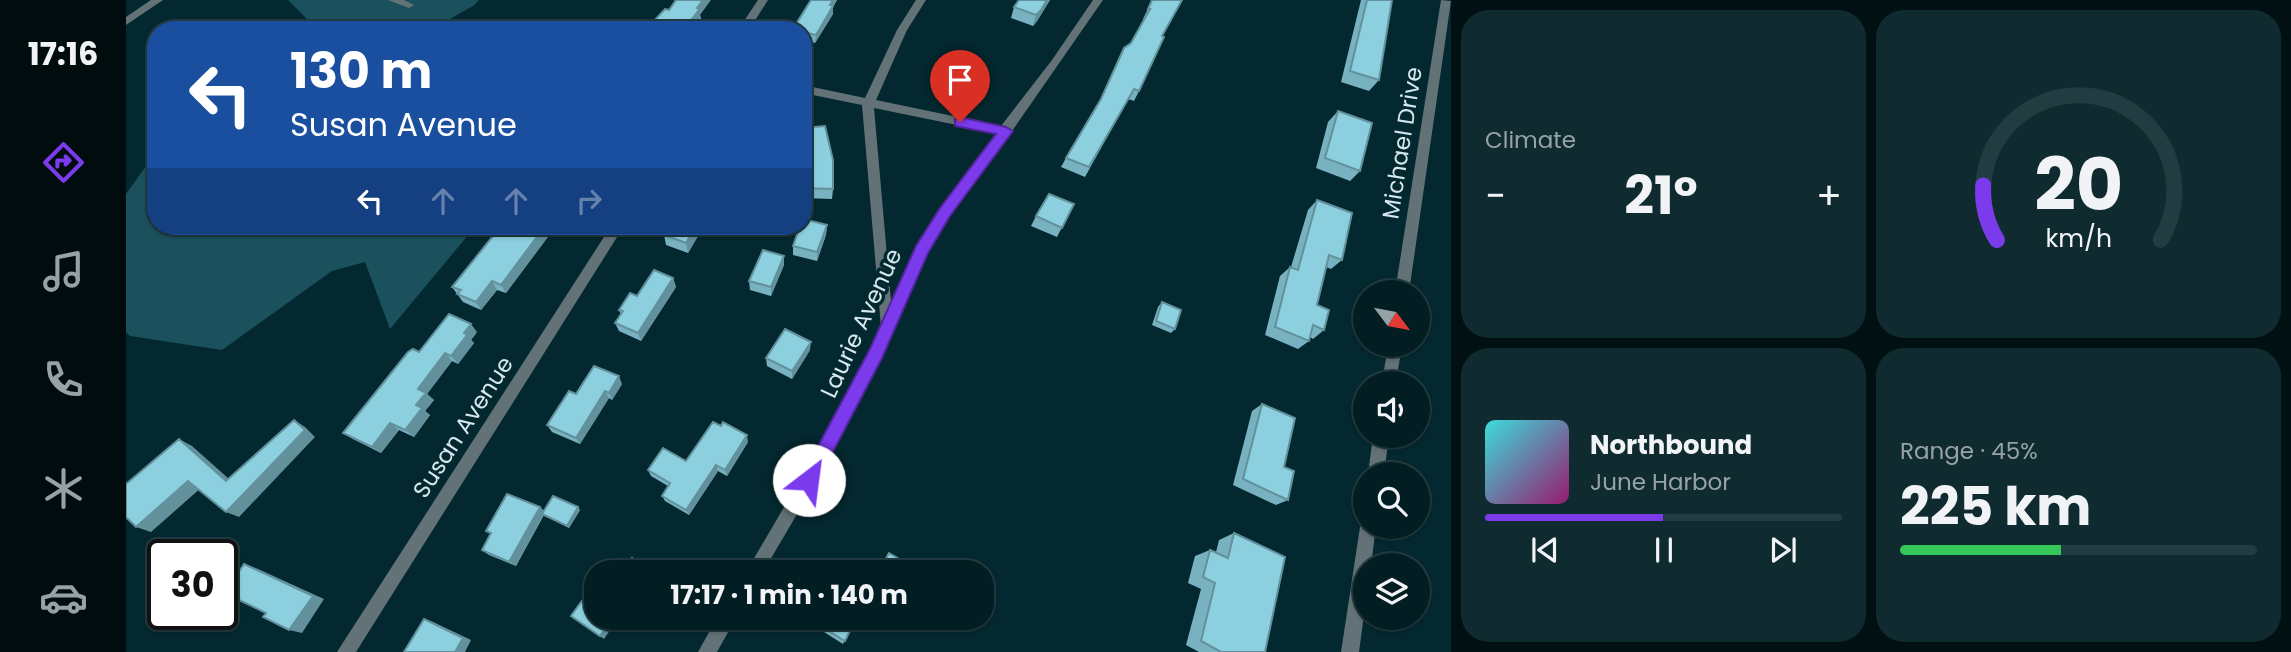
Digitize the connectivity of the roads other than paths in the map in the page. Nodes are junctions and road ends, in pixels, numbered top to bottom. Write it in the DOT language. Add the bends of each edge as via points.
graph roads {
  1 [pos="158,0"];
  2 [pos="393,0"];
  3 [pos="763,0"];
  4 [pos="921,0"];
  5 [pos="1098,0"];
  6 [pos="1446,0"];
  7 [pos="409,5"];
  8 [pos="749,21"];
  9 [pos="126,22"];
  10 [pos="812,91"];
  11 [pos="868,104"];
  12 [pos="1006,131"];
  13 [pos="612,235"];
  14 [pos="1404,280"];
  15 [pos="887,328"];
  16 [pos="1366,539"];
  17 [pos="761,560"];
  18 [pos="720,630"];
  19 [pos="345,652"];
  20 [pos="707,652"];
  21 [pos="1350,652"];
  1 -- 9 [label="street"];
  2 -- 7 [label="street"];
  3 -- 8 [label="street"];
  4 -- 11 [label="street"];
  5 -- 12 [label="street, Laurie Avenue"];
  6 -- 14 [label="street, Michael Drive"];
  10 -- 11 [label="street"];
  11 -- 12 [label="street"];
  11 -- 15 [label="street"];
  12 -- 15 [label="street, Laurie Avenue" via="933,231"];
  13 -- 19 [label="street, Susan Avenue"];
  15 -- 17 [label="street, Laurie Avenue" via="822,457"];
  16 -- 21 [label="street"];
  18 -- 20 [label="street"];
}
